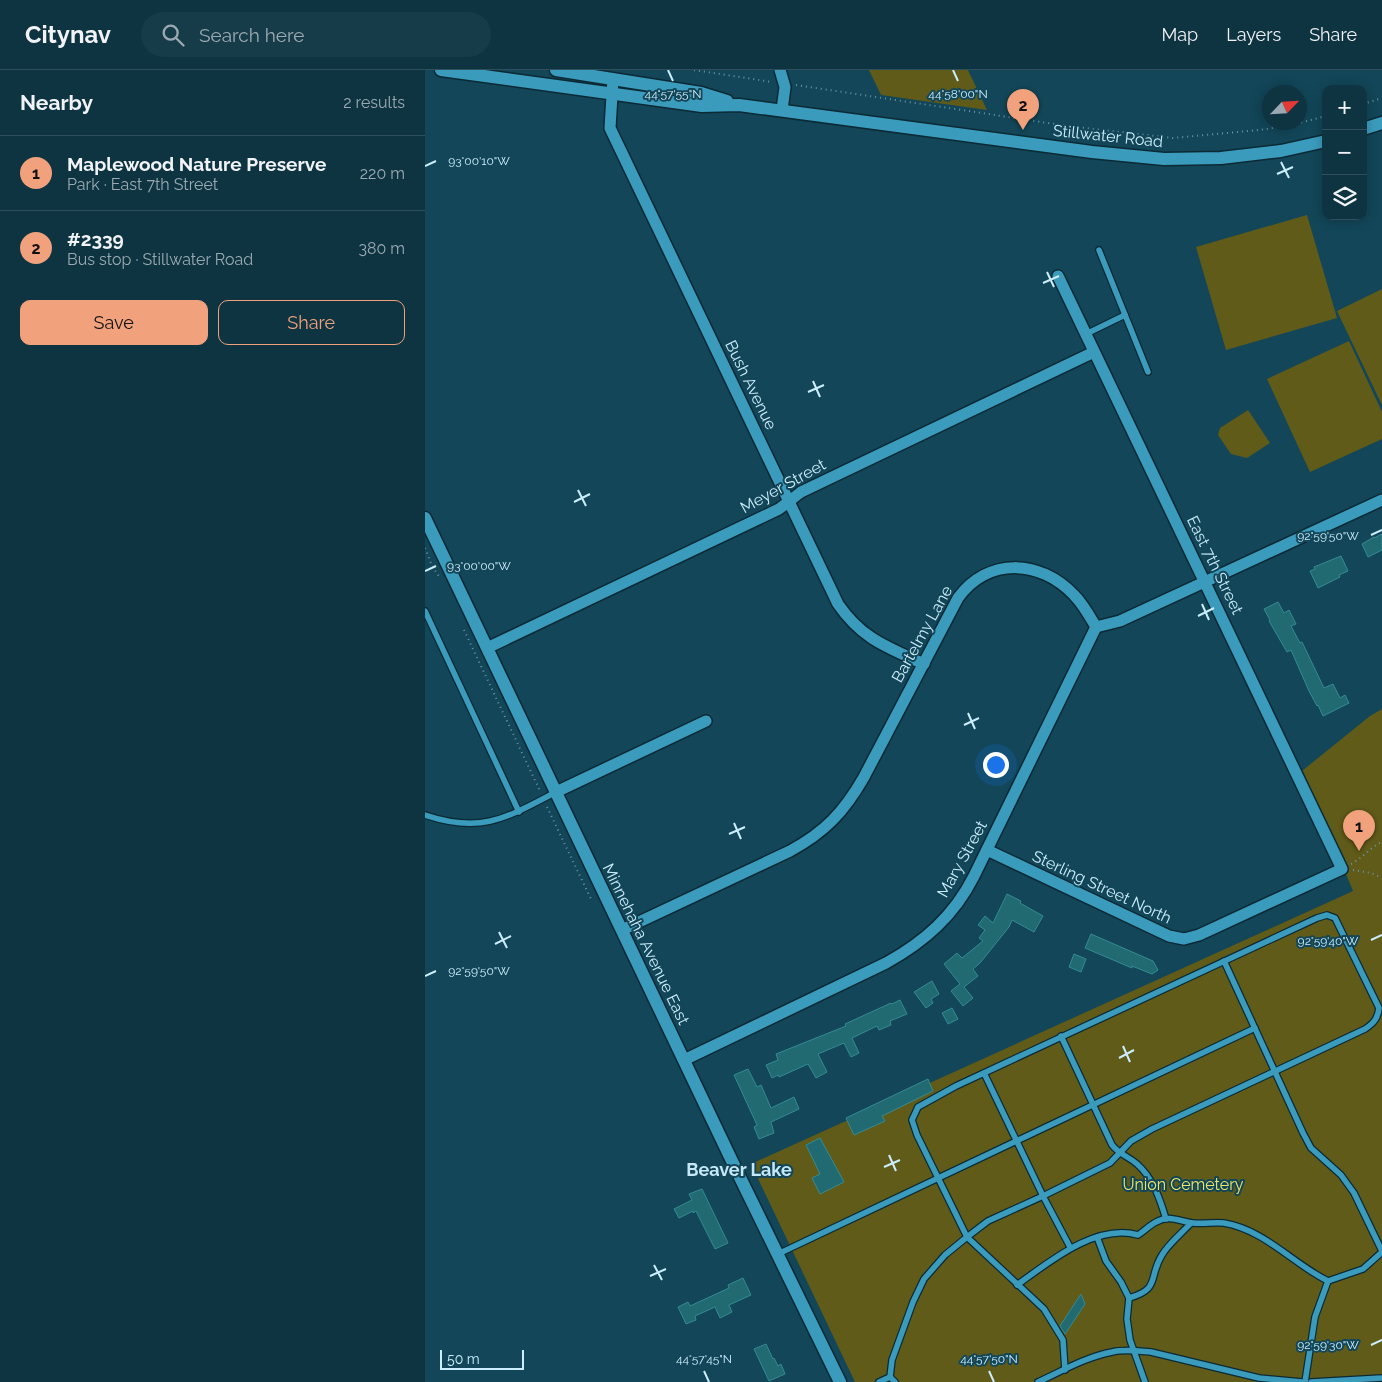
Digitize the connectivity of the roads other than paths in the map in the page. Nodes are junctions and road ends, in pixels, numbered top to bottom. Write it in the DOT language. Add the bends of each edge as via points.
graph roads {
  1 [pos="441,70"];
  2 [pos="555,70"];
  3 [pos="780,70"];
  4 [pos="460,71"];
  5 [pos="613,79"];
  6 [pos="611,93"];
  7 [pos="739,105"];
  8 [pos="782,110"];
  9 [pos="1382,123"];
  10 [pos="1367,129"];
  11 [pos="1322,142"];
  12 [pos="1099,250"];
  13 [pos="1057,276"];
  14 [pos="1125,315"];
  15 [pos="1086,334"];
  16 [pos="1094,352"];
  17 [pos="1148,372"];
  18 [pos="1382,500"];
  19 [pos="789,501"];
  20 [pos="425,518"];
  21 [pos="1204,581"];
  22 [pos="425,611"];
  23 [pos="1095,627"];
  24 [pos="487,648"];
  25 [pos="923,664"];
  26 [pos="706,721"];
  27 [pos="556,792"];
  28 [pos="519,812"];
  29 [pos="425,815"];
  30 [pos="987,850"];
  31 [pos="1342,869"];
  32 [pos="622,930"];
  33 [pos="1223,961"];
  34 [pos="1255,1028"];
  35 [pos="1061,1036"];
  36 [pos="684,1060"];
  37 [pos="1275,1071"];
  38 [pos="984,1072"];
  39 [pos="1093,1105"];
  40 [pos="1017,1142"];
  41 [pos="1119,1153"];
  42 [pos="939,1179"];
  43 [pos="1043,1196"];
  44 [pos="1166,1219"];
  45 [pos="1191,1223"];
  46 [pos="967,1236"];
  47 [pos="1097,1237"];
  48 [pos="1070,1247"];
  49 [pos="1382,1252"];
  50 [pos="778,1254"];
  51 [pos="1328,1281"];
  52 [pos="1017,1285"];
  53 [pos="1129,1298"];
  54 [pos="1134,1350"];
  55 [pos="1065,1370"];
  56 [pos="890,1377"];
  57 [pos="1382,1378"];
  58 [pos="840,1382"];
  59 [pos="879,1382"];
  60 [pos="895,1382"];
  61 [pos="1038,1382"];
  62 [pos="1145,1382"];
  63 [pos="1304,1382"];
  64 [pos="1311,1382"];
  1 -- 4 [label="main road, Stillwater Road"];
  2 -- 5 [label="main road, Stillwater Road"];
  3 -- 8 [label="street" via="785,87"];
  4 -- 6 [label="main road, Stillwater Road"];
  5 -- 6 [label="street, Bush Avenue"];
  5 -- 7 [label="main road, Stillwater Road" via="701,94"];
  6 -- 7 [label="main road, Stillwater Road" via="702,106"];
  6 -- 19 [label="street, Bush Avenue" via="610,128"];
  7 -- 8 [label="main road, Stillwater Road"];
  8 -- 11 [label="main road, Stillwater Road" via="1093,152 1164,158 1221,158 1281,151"];
  9 -- 10 [label="main road"];
  12 -- 14 [label="lane"];
  13 -- 15 [label="street, East 7th Street"];
  14 -- 15 [label="lane"];
  14 -- 17 [label="lane"];
  15 -- 16 [label="street, East 7th Street"];
  16 -- 19 [label="street, Meyer Street" via="801,492"];
  16 -- 21 [label="street, East 7th Street"];
  18 -- 21 [label="street"];
  19 -- 24 [label="street, Meyer Street" via="779,509"];
  19 -- 25 [label="street, Bush Avenue" via="847,618 872,639"];
  20 -- 24 [label="main road, Minnehaha Avenue East"];
  21 -- 23 [label="street" via="1121,621"];
  21 -- 31 [label="street, East 7th Street"];
  22 -- 28 [label="lane"];
  23 -- 25 [label="street, Bartelmy Lane" via="1081,603 1055,580 1020,567 996,569 965,588"];
  23 -- 30 [label="street, Mary Street"];
  24 -- 27 [label="main road, Minnehaha Avenue East"];
  25 -- 32 [label="street, Bartelmy Lane" via="852,799 824,829 790,851"];
  26 -- 27 [label="street"];
  27 -- 28 [label="lane"];
  27 -- 32 [label="main road, Minnehaha Avenue East"];
  28 -- 29 [label="lane" via="493,821 469,824"];
  30 -- 31 [label="street, Sterling Street North" via="1169,936 1184,939 1199,936"];
  30 -- 36 [label="street, Mary Street" via="971,884 945,920 907,952"];
  32 -- 36 [label="main road, Minnehaha Avenue East"];
  33 -- 34 [label="lane"];
  33 -- 35 [label="lane"];
  33 -- 37 [label="lane" via="1327,915 1335,918 1339,925 1379,1008 1379,1016 1365,1029"];
  34 -- 37 [label="lane"];
  34 -- 39 [label="lane"];
  35 -- 38 [label="lane"];
  35 -- 39 [label="lane"];
  36 -- 50 [label="main road, Minnehaha Avenue East"];
  37 -- 41 [label="lane" via="1152,1129 1131,1141"];
  37 -- 49 [label="lane" via="1311,1148 1341,1175 1354,1193"];
  38 -- 40 [label="lane"];
  38 -- 42 [label="lane" via="919,1107 912,1120"];
  39 -- 40 [label="lane"];
  39 -- 41 [label="lane"];
  40 -- 42 [label="lane"];
  40 -- 43 [label="lane"];
  41 -- 43 [label="lane" via="1110,1163"];
  41 -- 44 [label="lane" via="1137,1163 1150,1178"];
  42 -- 46 [label="lane"];
  42 -- 50 [label="lane"];
  43 -- 46 [label="lane" via="988,1221"];
  43 -- 48 [label="lane"];
  44 -- 45 [label="lane"];
  44 -- 47 [label="lane" via="1156,1221 1137,1235 1128,1232"];
  45 -- 51 [label="lane" via="1224,1224 1252,1232 1312,1274"];
  45 -- 53 [label="lane" via="1162,1254 1151,1286 1141,1295"];
  46 -- 52 [label="lane"];
  46 -- 56 [label="lane" via="924,1279 892,1360"];
  47 -- 48 [label="lane"];
  47 -- 53 [label="lane" via="1105,1261"];
  48 -- 52 [label="lane"];
  49 -- 51 [label="lane" via="1363,1269"];
  50 -- 58 [label="main road, Minnehaha Avenue East"];
  51 -- 63 [label="lane" via="1315,1317"];
  52 -- 55 [label="lane" via="1044,1309 1063,1340"];
  53 -- 54 [label="lane" via="1127,1319"];
  54 -- 55 [label="lane" via="1112,1352"];
  54 -- 62 [label="lane"];
  54 -- 63 [label="lane" via="1259,1378"];
  55 -- 61 [label="lane"];
  56 -- 59 [label="lane"];
  56 -- 60 [label="lane"];
  57 -- 64 [label="lane"];
}
